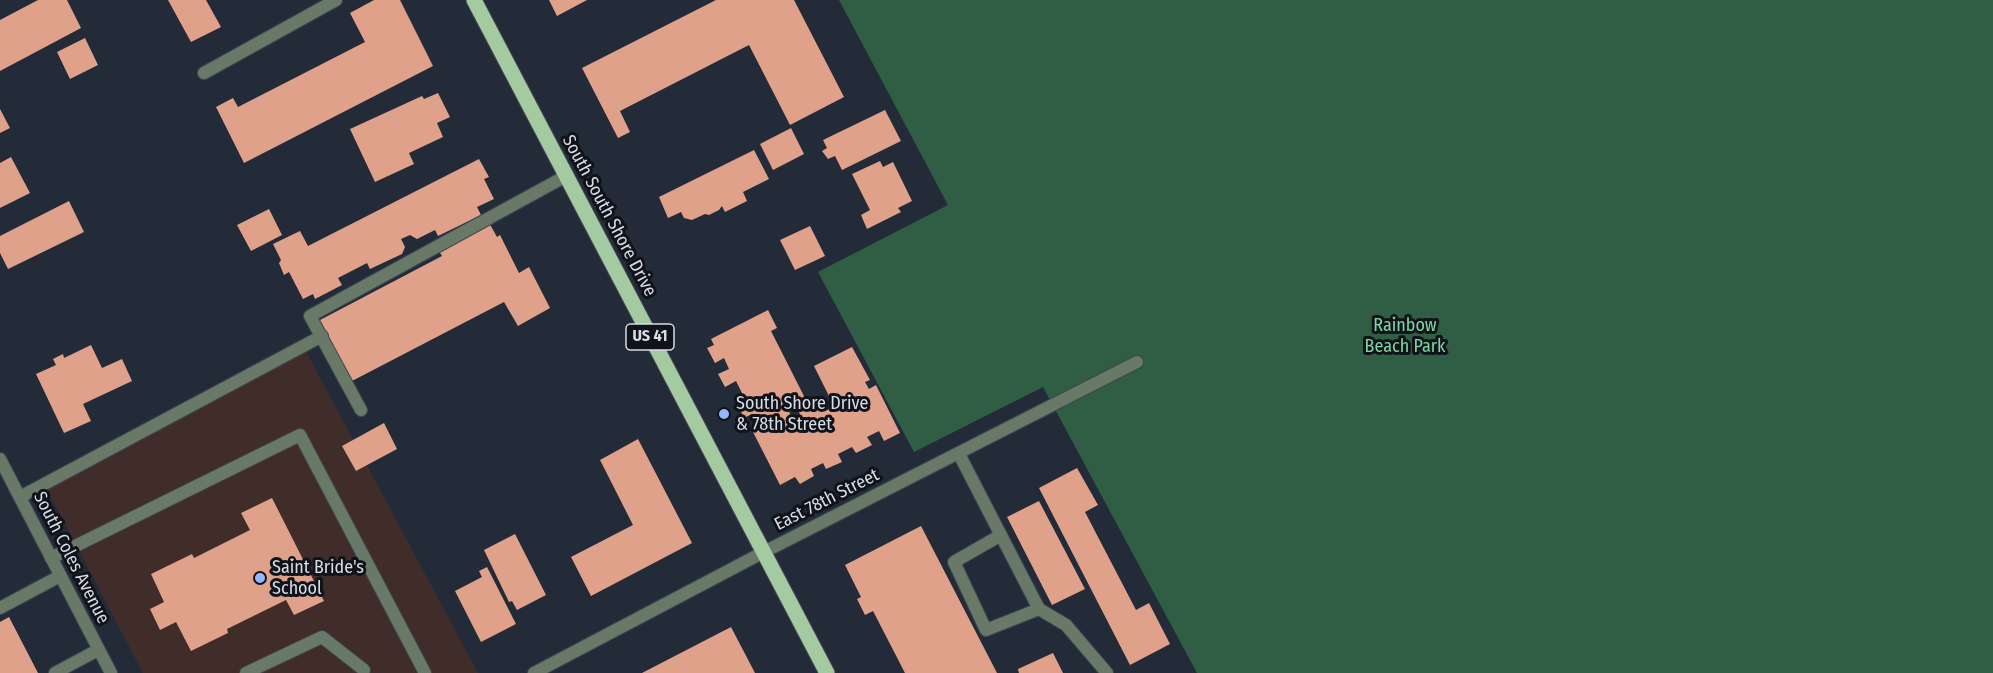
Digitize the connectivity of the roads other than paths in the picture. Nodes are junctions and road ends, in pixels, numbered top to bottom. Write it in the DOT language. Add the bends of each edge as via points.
graph roads {
  1 [pos="336,0"];
  2 [pos="474,0"];
  3 [pos="204,73"];
  4 [pos="566,176"];
  5 [pos="322,336"];
  6 [pos="1137,362"];
  7 [pos="361,410"];
  8 [pos="959,454"];
  9 [pos="0,459"];
  10 [pos="20,497"];
  11 [pos="1001,535"];
  12 [pos="762,553"];
  13 [pos="51,558"];
  14 [pos="60,576"];
  15 [pos="0,608"];
  16 [pos="1039,609"];
  17 [pos="98,650"];
  18 [pos="362,672"];
  19 [pos="54,673"];
  20 [pos="111,673"];
  21 [pos="246,673"];
  22 [pos="425,673"];
  23 [pos="534,673"];
  24 [pos="827,673"];
  25 [pos="1107,673"];
  1 -- 3 [label="street"];
  2 -- 4 [label="main road, South South Shore Drive / US 41"];
  4 -- 5 [label="street" via="310,316"];
  4 -- 12 [label="main road, South South Shore Drive / US 41"];
  5 -- 7 [label="street"];
  5 -- 10 [label="street"];
  6 -- 8 [label="street, East 78th Street"];
  8 -- 11 [label="street"];
  8 -- 12 [label="street, East 78th Street"];
  9 -- 10 [label="street, South Coles Avenue"];
  10 -- 13 [label="street, South Coles Avenue"];
  11 -- 16 [label="street"];
  11 -- 16 [label="street" via="954,562 986,630"];
  12 -- 23 [label="street, East 78th Street"];
  12 -- 24 [label="main road, South South Shore Drive / US 41"];
  13 -- 14 [label="street, South Coles Avenue"];
  13 -- 22 [label="street" via="300,435"];
  14 -- 15 [label="street"];
  14 -- 17 [label="street, South Coles Avenue"];
  16 -- 25 [label="street" via="1066,625"];
  17 -- 19 [label="street"];
  17 -- 20 [label="street, South Coles Avenue"];
  18 -- 21 [label="street" via="322,637"];
}
